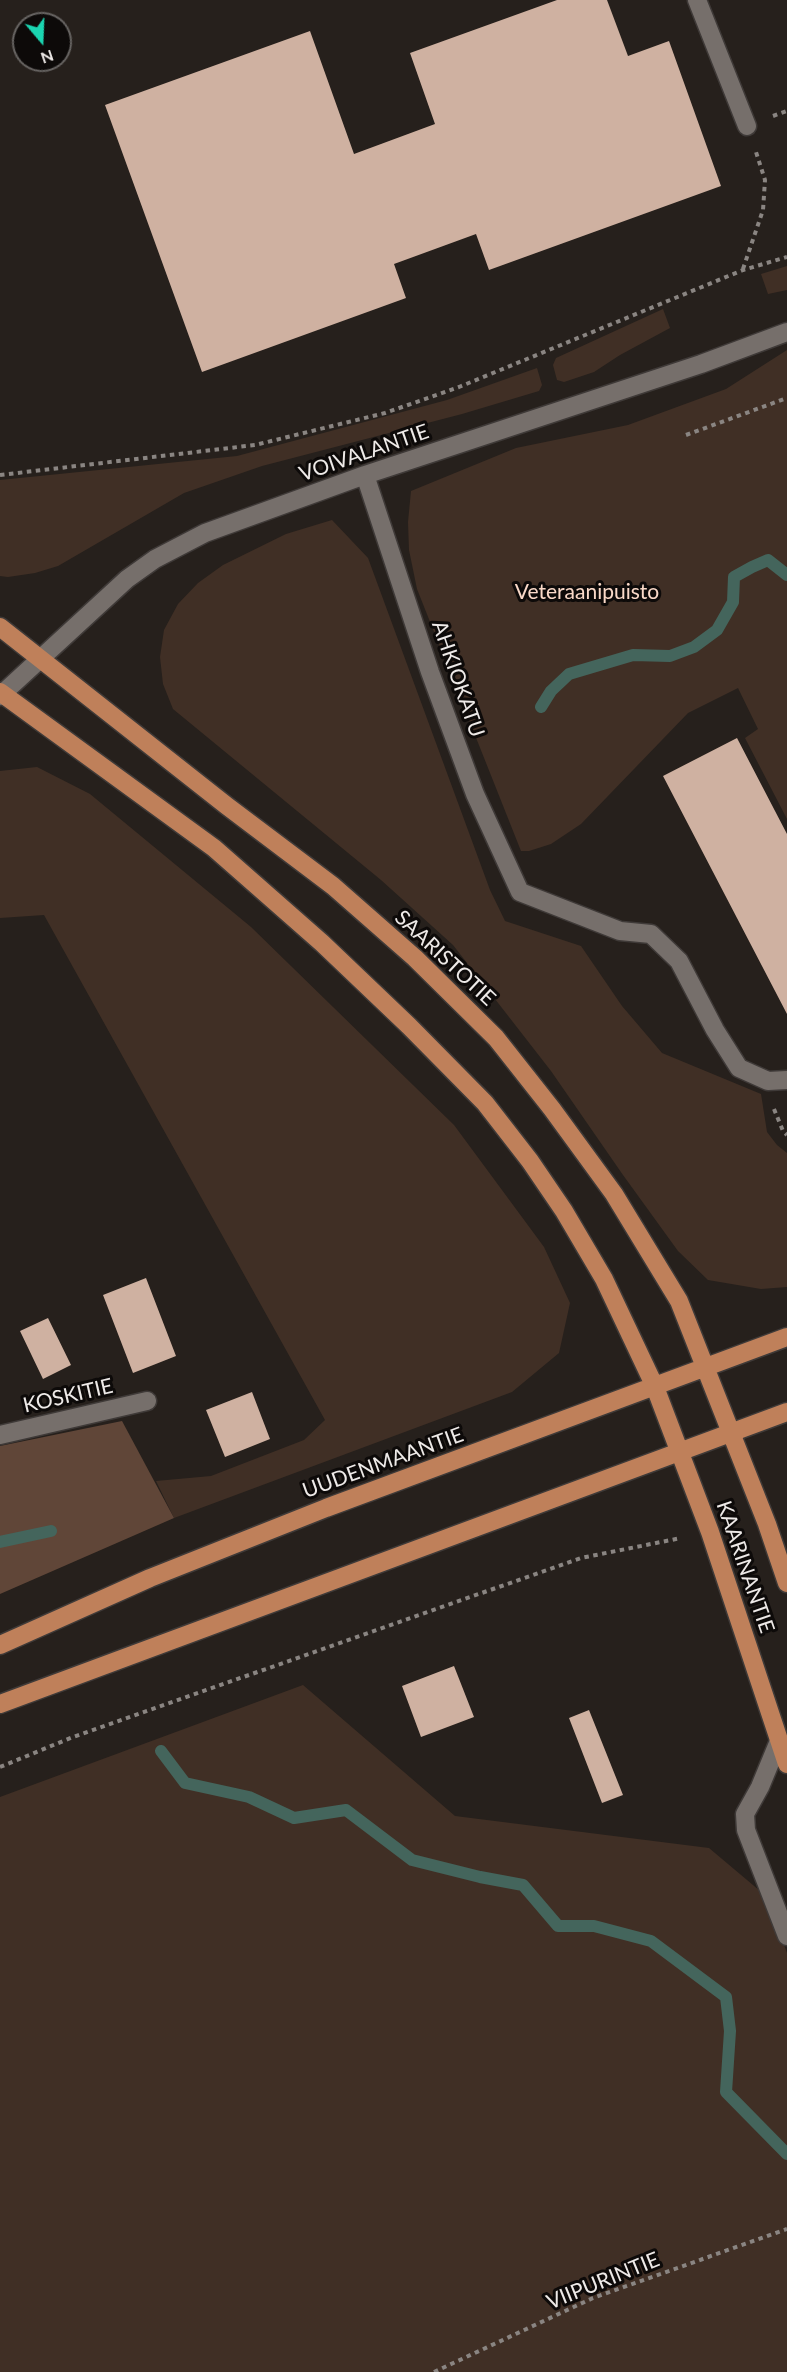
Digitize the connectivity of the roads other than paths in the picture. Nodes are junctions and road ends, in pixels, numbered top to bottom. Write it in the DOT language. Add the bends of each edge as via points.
graph roads {
  1 [pos="697,0"];
  2 [pos="747,126"];
  3 [pos="787,332"];
  4 [pos="365,475"];
  5 [pos="0,627"];
  6 [pos="41,658"];
  7 [pos="1,694"];
  8 [pos="787,1080"];
  9 [pos="787,1337"];
  10 [pos="705,1368"];
  11 [pos="655,1387"];
  12 [pos="147,1401"];
  13 [pos="787,1412"];
  14 [pos="731,1432"];
  15 [pos="0,1435"];
  16 [pos="681,1451"];
  17 [pos="787,1583"];
  18 [pos="0,1644"];
  19 [pos="0,1704"];
  20 [pos="779,1741"];
  21 [pos="787,1764"];
  22 [pos="787,1936"];
  1 -- 2 [label="street"];
  3 -- 4 [label="street, VOIVALANTIE"];
  4 -- 6 [label="street, VOIVALANTIE" via="205,533 155,559 127,579"];
  4 -- 8 [label="street, AHKIOKATU" via="475,794 520,892 620,931 651,934 678,961 739,1068 768,1081"];
  5 -- 6 [label="main road, SAARISTOTIE"];
  6 -- 7 [label="street, VOIVALANTIE"];
  6 -- 10 [label="main road, SAARISTOTIE" via="226,807 333,886 415,958 496,1038 614,1194 679,1301"];
  7 -- 11 [label="main road" via="214,848 322,943 485,1103 564,1211 604,1279"];
  9 -- 10 [label="main road, UUDENMAANTIE"];
  10 -- 11 [label="main road, UUDENMAANTIE"];
  10 -- 14 [label="main road, SAARISTOTIE"];
  11 -- 16 [label="main road, KAARINANTIE"];
  11 -- 18 [label="main road, UUDENMAANTIE" via="315,1512"];
  12 -- 15 [label="street, KOSKITIE"];
  13 -- 14 [label="main road"];
  14 -- 16 [label="main road"];
  14 -- 17 [label="main road, KAARINANTIE"];
  16 -- 19 [label="main road"];
  16 -- 20 [label="main road, KAARINANTIE"];
  20 -- 21 [label="main road, KAARINANTIE"];
  20 -- 22 [label="street" via="745,1814 746,1830"];
}
